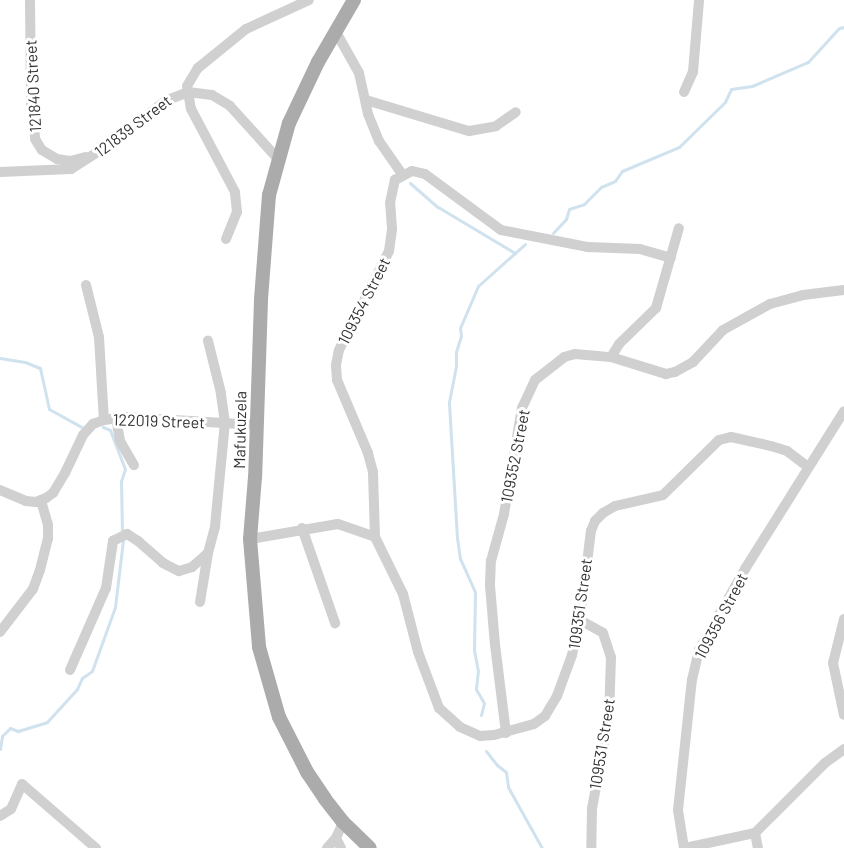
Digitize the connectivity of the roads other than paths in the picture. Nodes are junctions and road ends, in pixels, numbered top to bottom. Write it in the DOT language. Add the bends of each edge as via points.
graph roads {
  1 [pos="30,0"];
  2 [pos="309,0"];
  3 [pos="353,0"];
  4 [pos="699,0"];
  5 [pos="336,32"];
  6 [pos="188,92"];
  7 [pos="684,92"];
  8 [pos="366,100"];
  9 [pos="516,112"];
  10 [pos="95,155"];
  11 [pos="278,159"];
  12 [pos="0,172"];
  13 [pos="402,174"];
  14 [pos="680,228"];
  15 [pos="226,240"];
  16 [pos="671,258"];
  17 [pos="86,285"];
  18 [pos="844,290"];
  19 [pos="208,341"];
  20 [pos="611,357"];
  21 [pos="844,411"];
  22 [pos="116,418"];
  23 [pos="104,420"];
  24 [pos="225,423"];
  25 [pos="256,425"];
  26 [pos="134,465"];
  27 [pos="808,467"];
  28 [pos="0,490"];
  29 [pos="41,500"];
  30 [pos="302,528"];
  31 [pos="375,537"];
  32 [pos="250,539"];
  33 [pos="208,553"];
  34 [pos="200,602"];
  35 [pos="844,619"];
  36 [pos="580,620"];
  37 [pos="335,623"];
  38 [pos="0,632"];
  39 [pos="70,670"];
  40 [pos="844,715"];
  41 [pos="506,733"];
  42 [pos="844,749"];
  43 [pos="0,816"];
  44 [pos="343,822"];
  45 [pos="755,833"];
  46 [pos="338,843"];
  47 [pos="96,848"];
  48 [pos="327,848"];
  49 [pos="369,848"];
  50 [pos="591,848"];
  51 [pos="684,848"];
  52 [pos="758,848"];
  1 -- 10 [label="street, 121840 Street" via="35,139 42,150 57,159 70,161"];
  2 -- 6 [label="street" via="246,29 198,68 188,84"];
  3 -- 5 [label="main road, Mafukuzela"];
  4 -- 7 [label="street" via="693,72"];
  5 -- 8 [label="street" via="359,73"];
  5 -- 11 [label="main road, Mafukuzela" via="289,123"];
  6 -- 10 [label="street, 121839 Street" via="165,101"];
  6 -- 11 [label="street, 121839 Street" via="212,96 230,106"];
  6 -- 15 [label="street" via="204,138 235,192 237,212"];
  8 -- 9 [label="street" via="469,131 496,126"];
  8 -- 13 [label="street" via="379,141"];
  10 -- 12 [label="street, 121839 Street" via="63,171"];
  11 -- 25 [label="main road, Mafukuzela" via="265,231"];
  13 -- 16 [label="street" via="425,174 501,230 588,247 640,249"];
  13 -- 31 [label="street, 109354 Street" via="391,188 389,251 339,350 336,365 337,380 370,462"];
  14 -- 16 [label="street"];
  16 -- 20 [label="street" via="656,308"];
  17 -- 23 [label="street" via="99,337"];
  18 -- 20 [label="street, 109352 Street" via="770,304 723,330 693,362 675,372 666,374"];
  19 -- 24 [label="street"];
  20 -- 41 [label="street, 109352 Street" via="564,357 535,380 522,408 491,569"];
  21 -- 27 [label="street, 109356 Street"];
  22 -- 23 [label="street, 122019 Street"];
  22 -- 24 [label="street, 122019 Street"];
  22 -- 26 [label="street" via="120,441"];
  23 -- 29 [label="street, 122019 Street" via="93,424 83,435 53,493"];
  24 -- 25 [label="street, 122019 Street"];
  24 -- 33 [label="street" via="215,526"];
  25 -- 32 [label="main road, Mafukuzela"];
  27 -- 36 [label="street, 109351 Street" via="787,451 731,437 719,440 663,495 615,506 603,513 591,531"];
  27 -- 51 [label="street, 109356 Street" via="710,630 696,661 678,810"];
  28 -- 29 [label="street" via="26,501"];
  29 -- 38 [label="street" via="48,532 40,570 33,590"];
  30 -- 31 [label="street" via="338,524"];
  30 -- 32 [label="street"];
  30 -- 37 [label="street"];
  31 -- 41 [label="street, 109351 Street" via="403,594 418,652 439,708 460,728 480,736"];
  32 -- 44 [label="main road, Mafukuzela" via="260,647 270,690 302,764"];
  33 -- 34 [label="street"];
  33 -- 39 [label="street" via="192,567 179,571 127,534 113,541 106,588"];
  35 -- 40 [label="street" via="833,663"];
  36 -- 41 [label="street, 109351 Street" via="557,696 544,716 534,724"];
  36 -- 50 [label="street, 109531 Street" via="603,633 611,657 609,716 592,809"];
  42 -- 45 [label="street"];
  43 -- 47 [label="street" via="11,809 22,784"];
  44 -- 46 [label="street"];
  44 -- 49 [label="main road, Mafukuzela"];
  45 -- 51 [label="street"];
  45 -- 52 [label="street"];
  46 -- 48 [label="street"];
}
